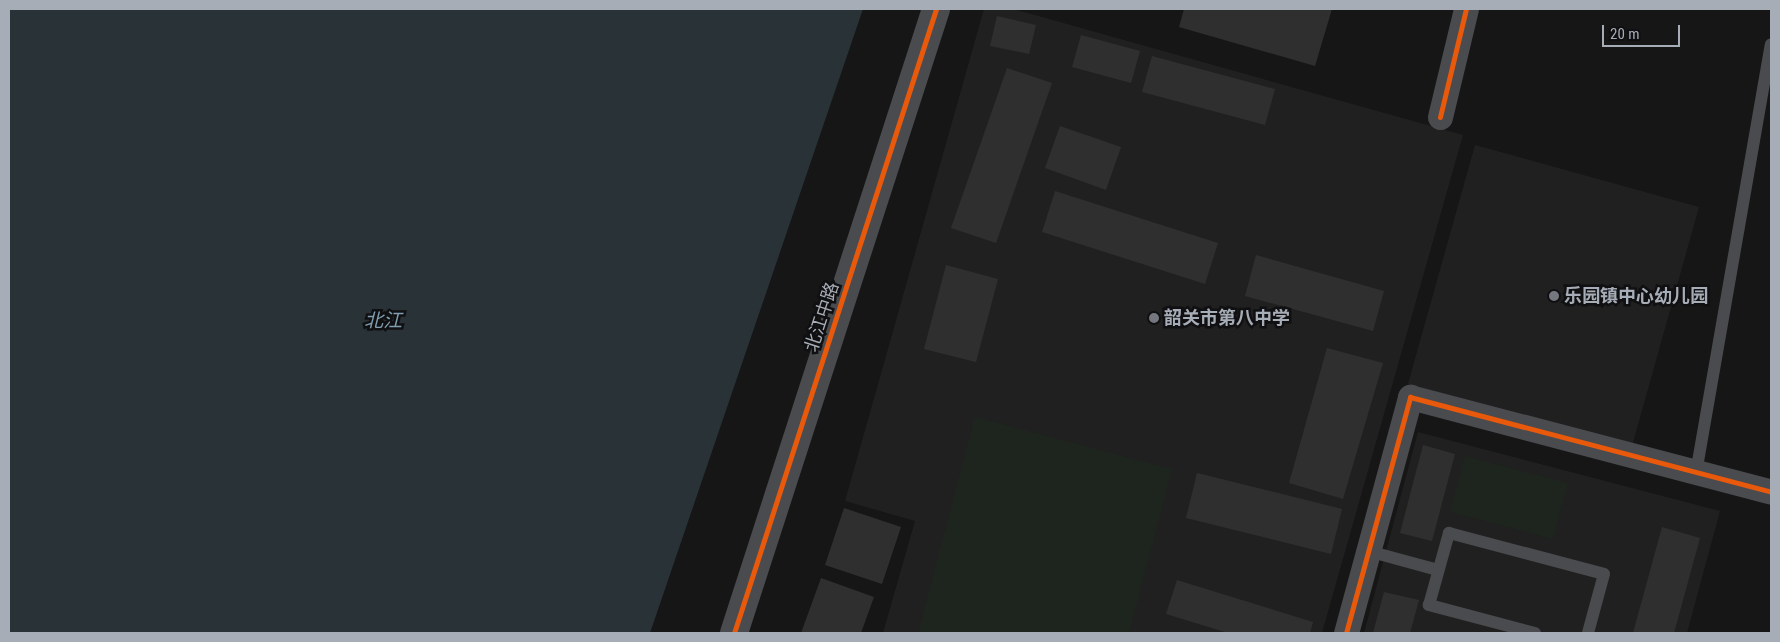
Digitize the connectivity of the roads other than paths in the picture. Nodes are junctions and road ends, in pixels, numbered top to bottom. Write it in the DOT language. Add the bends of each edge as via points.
graph roads {
  1 [pos="936,9"];
  2 [pos="1466,9"];
  3 [pos="1771,45"];
  4 [pos="1440,117"];
  5 [pos="1696,473"];
  6 [pos="1771,492"];
  7 [pos="1368,551"];
  8 [pos="1438,570"];
  9 [pos="734,633"];
  10 [pos="1346,633"];
  11 [pos="1535,633"];
  12 [pos="1588,633"];
  1 -- 9 [label="street, 北江中路"];
  2 -- 4 [label="street"];
  3 -- 5 [label="lane"];
  5 -- 6 [label="street"];
  5 -- 7 [label="street" via="1410,397"];
  7 -- 8 [label="lane"];
  7 -- 10 [label="street"];
  8 -- 11 [label="lane" via="1429,605"];
  8 -- 12 [label="lane" via="1448,533 1604,574"];
}
